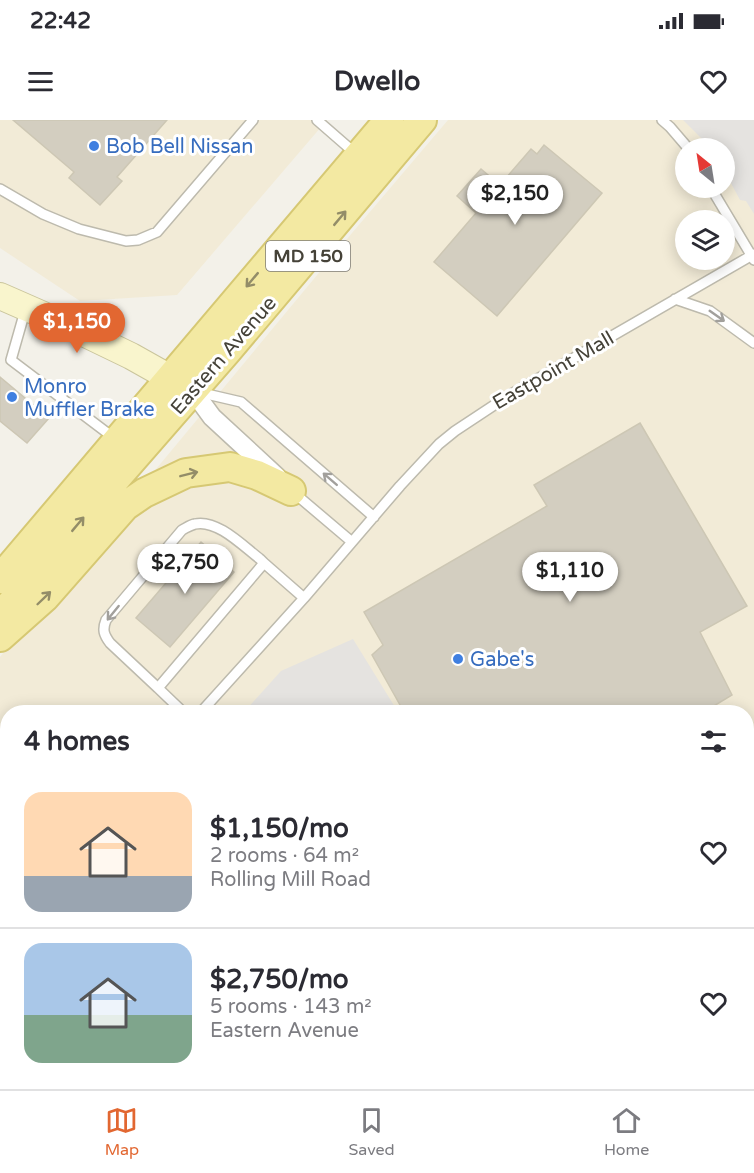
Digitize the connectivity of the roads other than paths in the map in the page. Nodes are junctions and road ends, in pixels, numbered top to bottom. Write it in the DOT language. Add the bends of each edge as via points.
graph roads {
  1 [pos="253,120"];
  2 [pos="317,120"];
  3 [pos="389,120"];
  4 [pos="422,120"];
  5 [pos="662,120"];
  6 [pos="679,138"];
  7 [pos="358,156"];
  8 [pos="0,189"];
  9 [pos="717,198"];
  10 [pos="753,257"];
  11 [pos="0,296"];
  12 [pos="675,300"];
  13 [pos="26,308"];
  14 [pos="754,343"];
  15 [pos="181,384"];
  16 [pos="117,440"];
  17 [pos="291,491"];
  18 [pos="374,517"];
  19 [pos="352,542"];
  20 [pos="264,563"];
  21 [pos="0,579"];
  22 [pos="304,598"];
  23 [pos="0,617"];
  24 [pos="0,637"];
  25 [pos="158,688"];
  26 [pos="176,705"];
  27 [pos="207,705"];
  1 -- 8 [label="lane" via="157,232 138,240 126,241 79,229"];
  2 -- 7 [label="lane"];
  3 -- 7 [label="main road, Eastern Avenue / MD 150"];
  15 -- 4 [label="main road, Eastern Avenue / MD 150, one-way"];
  5 -- 6 [label="lane"];
  7 -- 15 [label="main road, Eastern Avenue / MD 150, one-way"];
  9 -- 10 [label="lane"];
  10 -- 12 [label="lane, Eastpoint Mall"];
  11 -- 13 [label="street"];
  12 -- 14 [label="lane, one-way" via="710,311"];
  12 -- 18 [label="lane, Eastpoint Mall" via="455,431"];
  13 -- 15 [label="street" via="103,342"];
  13 -- 16 [label="lane" via="10,360"];
  15 -- 16 [label="main road, Eastern Avenue / MD 150"];
  15 -- 17 [label="street"];
  18 -- 15 [label="lane, one-way" via="241,402"];
  23 -- 15 [label="main road, Eastern Avenue / MD 150, one-way" via="118,476"];
  16 -- 21 [label="main road, Eastern Avenue / MD 150"];
  17 -- 19 [label="lane"];
  24 -- 17 [label="main road, one-way" via="45,597 125,506 144,493 186,473 230,467"];
  18 -- 19 [label="lane, Eastpoint Mall"];
  19 -- 22 [label="lane, Eastpoint Mall"];
  20 -- 22 [label="lane"];
  20 -- 25 [label="lane"];
  20 -- 25 [label="lane, one-way" via="216,526 194,524 182,530 104,626 110,643"];
  22 -- 27 [label="lane, Eastpoint Mall"];
  25 -- 26 [label="lane"];
}
